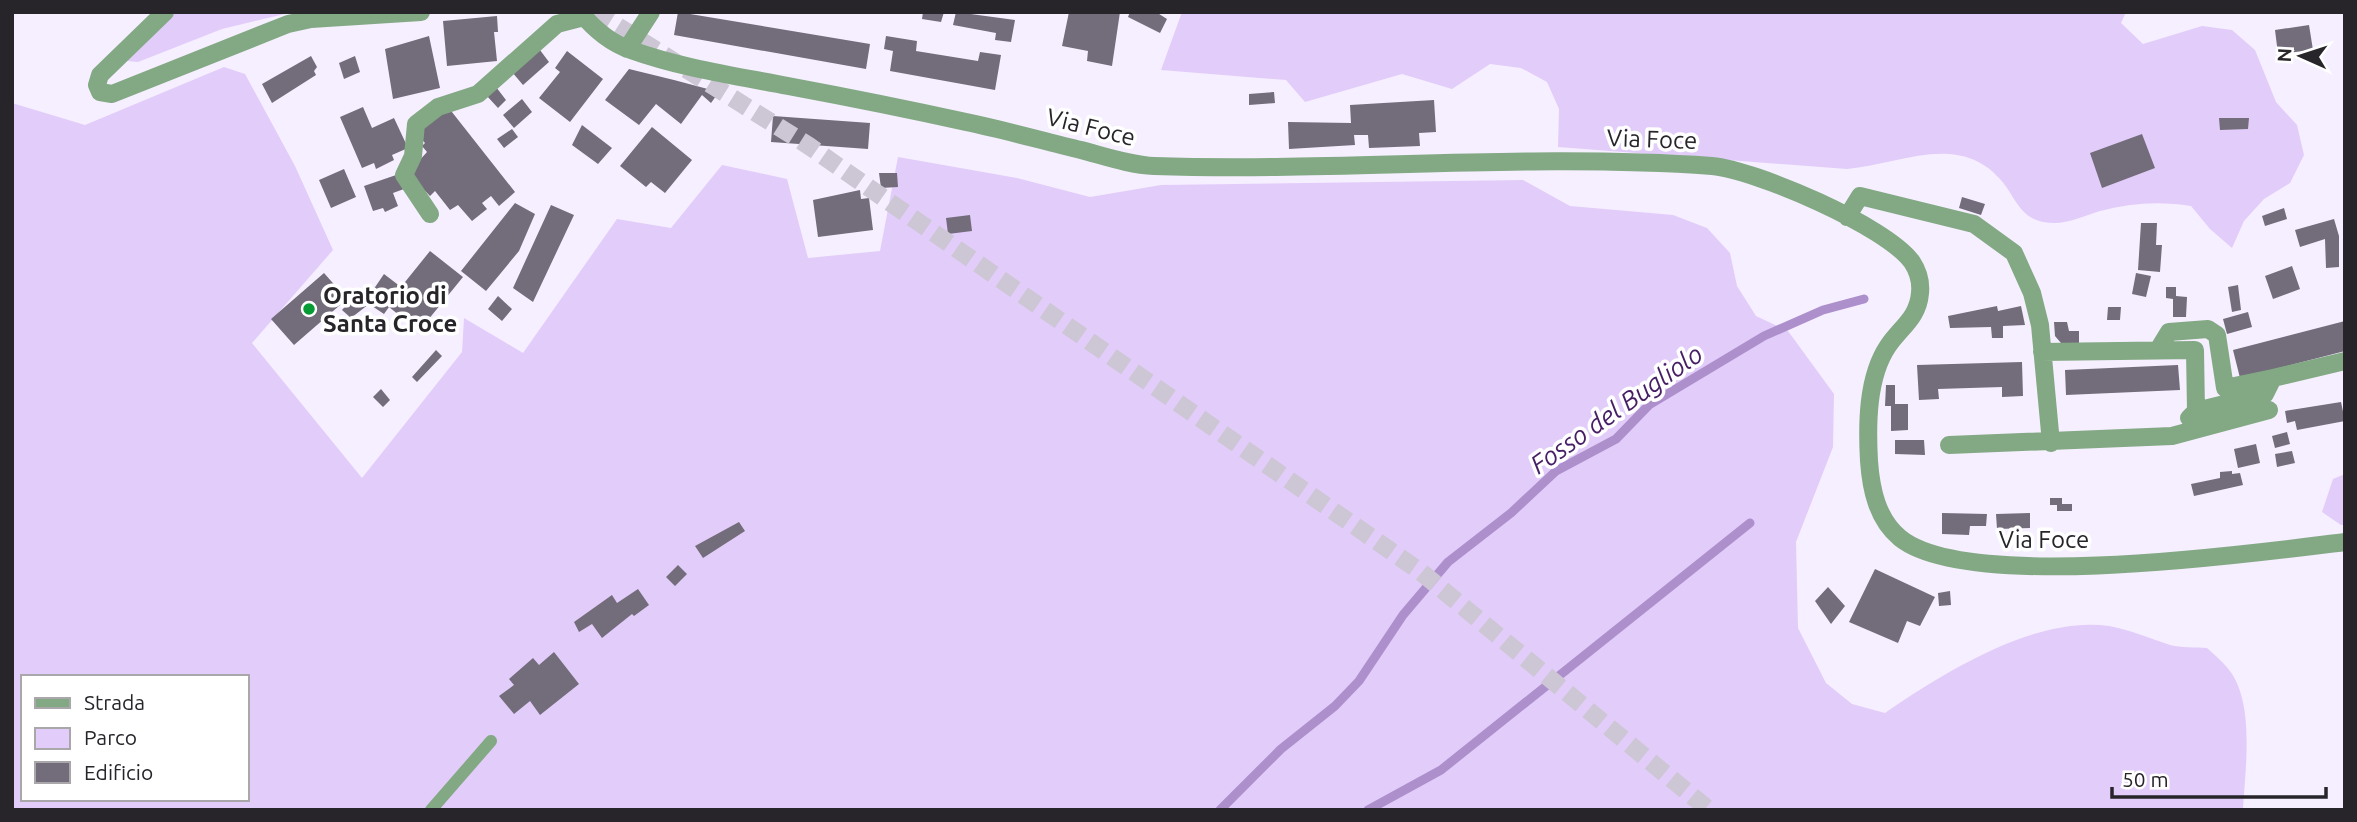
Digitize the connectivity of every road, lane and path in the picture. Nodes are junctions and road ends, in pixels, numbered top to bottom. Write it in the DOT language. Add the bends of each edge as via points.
graph roads {
  1 [pos="165,12"];
  2 [pos="421,12"];
  3 [pos="651,12"];
  4 [pos="582,15"];
  5 [pos="627,49"];
  6 [pos="430,214"];
  7 [pos="1847,217"];
  8 [pos="2158,350"];
  9 [pos="2042,352"];
  10 [pos="2345,361"];
  11 [pos="2273,377"];
  12 [pos="2269,410"];
  13 [pos="2196,411"];
  14 [pos="2172,436"];
  15 [pos="2051,443"];
  16 [pos="1949,445"];
  17 [pos="2345,542"];
  18 [pos="491,741"];
  19 [pos="431,810"];
  1 -- 2 [label="street" via="100,75 100,92 112,94 288,24"];
  3 -- 5 [label="street"];
  4 -- 5 [label="street, Via Foce" via="595,30"];
  4 -- 6 [label="street" via="558,24 478,94 439,107 416,124 413,156 404,175"];
  5 -- 7 [label="street, Via Foce" via="717,72 983,125 1146,166 1586,161 1720,167 1779,184"];
  7 -- 9 [label="street" via="1860,197 1974,224 1993,234 2014,253 2032,293"];
  7 -- 17 [label="street, Via Foce" via="1888,241 1911,261 1919,278 1920,297 1912,320 1887,347 1873,380 1870,418 1872,488 1881,516 1902,540 1982,563 2041,567 2219,556"];
  8 -- 9 [label="street"];
  8 -- 11 [label="street" via="2169,332 2208,329 2217,335 2225,388"];
  8 -- 13 [label="street" via="2195,349"];
  9 -- 15 [label="street"];
  10 -- 11 [label="street"];
  11 -- 13 [label="street" via="2265,394"];
  12 -- 14 [label="street"];
  13 -- 14 [label="street"];
  14 -- 15 [label="street"];
  15 -- 16 [label="street"];
  18 -- 19 [label="lane"];
}
